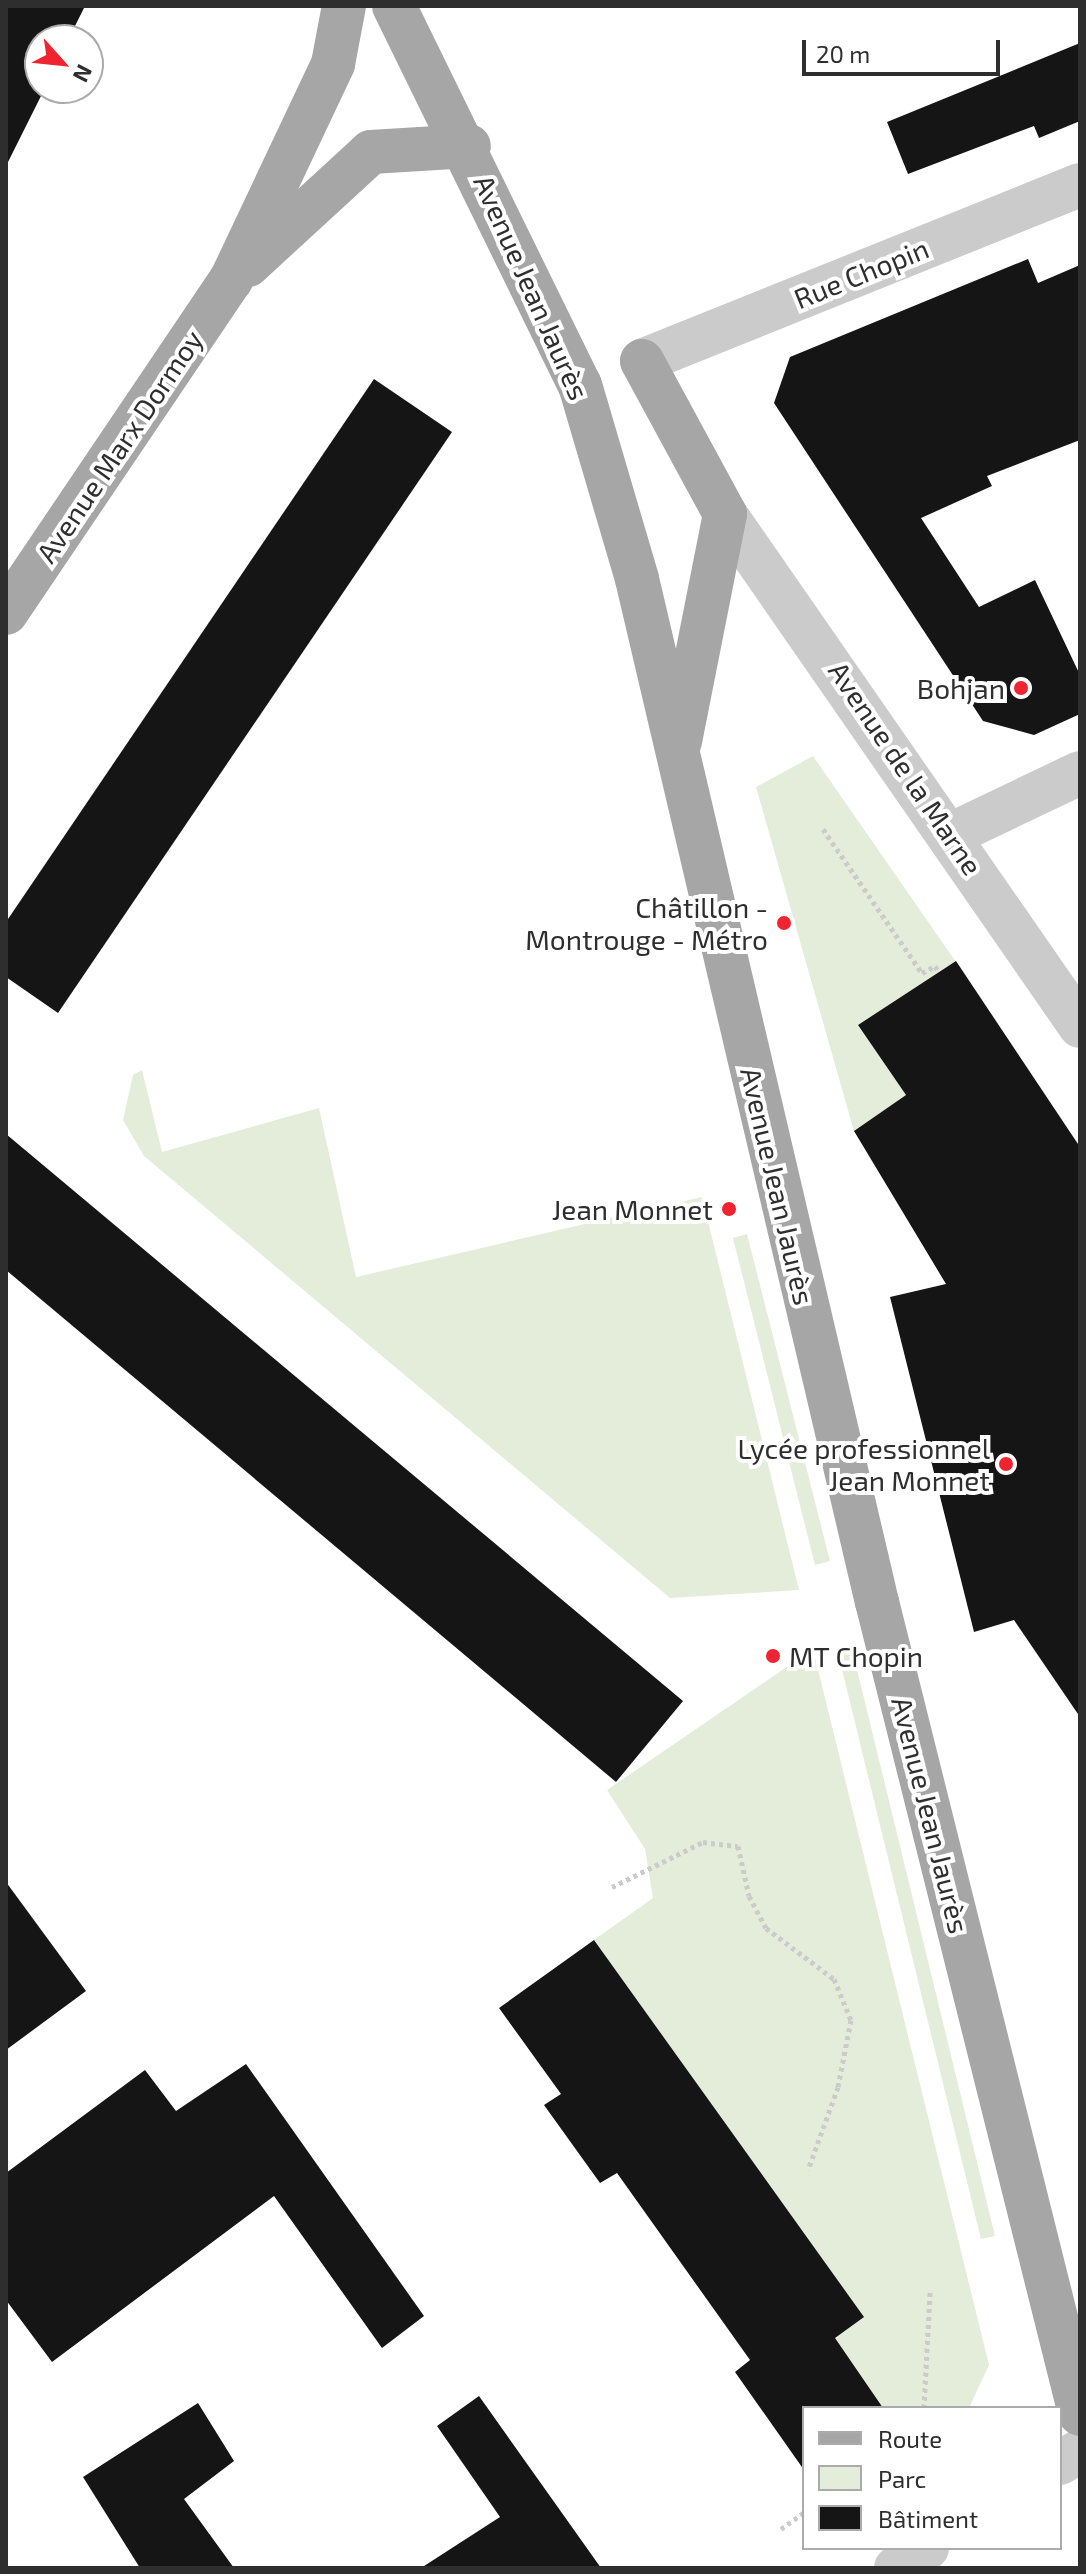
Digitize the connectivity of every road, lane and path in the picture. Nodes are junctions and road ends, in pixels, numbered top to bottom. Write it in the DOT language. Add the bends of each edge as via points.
graph roads {
  1 [pos="344,6"];
  2 [pos="400,15"];
  3 [pos="469,146"];
  4 [pos="1080,185"];
  5 [pos="231,280"];
  6 [pos="642,361"];
  7 [pos="725,514"];
  8 [pos="6,613"];
  9 [pos="678,748"];
  10 [pos="1080,773"];
  11 [pos="823,829"];
  12 [pos="952,834"];
  13 [pos="939,972"];
  14 [pos="1080,1026"];
  15 [pos="612,1887"];
  16 [pos="808,2170"];
  17 [pos="930,2292"];
  18 [pos="924,2406"];
  19 [pos="1080,2414"];
  20 [pos="1080,2451"];
  21 [pos="1062,2462"];
  22 [pos="802,2513"];
  23 [pos="781,2529"];
  24 [pos="924,2550"];
  25 [pos="896,2568"];
  1 -- 5 [label="main road, Avenue Marx Dormoy" via="333,64"];
  2 -- 3 [label="main road, Avenue Jean Jaurès"];
  3 -- 5 [label="main road, Avenue Marx Dormoy" via="371,152"];
  3 -- 9 [label="main road, Avenue Jean Jaurès" via="580,385"];
  4 -- 6 [label="street, Rue Chopin"];
  5 -- 8 [label="main road, Avenue Marx Dormoy"];
  6 -- 7 [label="main road"];
  7 -- 9 [label="main road, Avenue Jean Jaurès" via="709,622"];
  7 -- 12 [label="street, Avenue de la Marne"];
  9 -- 19 [label="main road, Avenue Jean Jaurès" via="873,1586"];
  10 -- 12 [label="street"];
  11 -- 13 [label="path" via="922,973 935,966"];
  12 -- 14 [label="street, Avenue de la Marne"];
  15 -- 16 [label="path" via="703,1842 738,1846 749,1896 766,1928 834,1979 851,2020 838,2087"];
  17 -- 18 [label="path"];
  20 -- 21 [label="street"];
  22 -- 23 [label="path"];
  24 -- 25 [label="street"];
}
